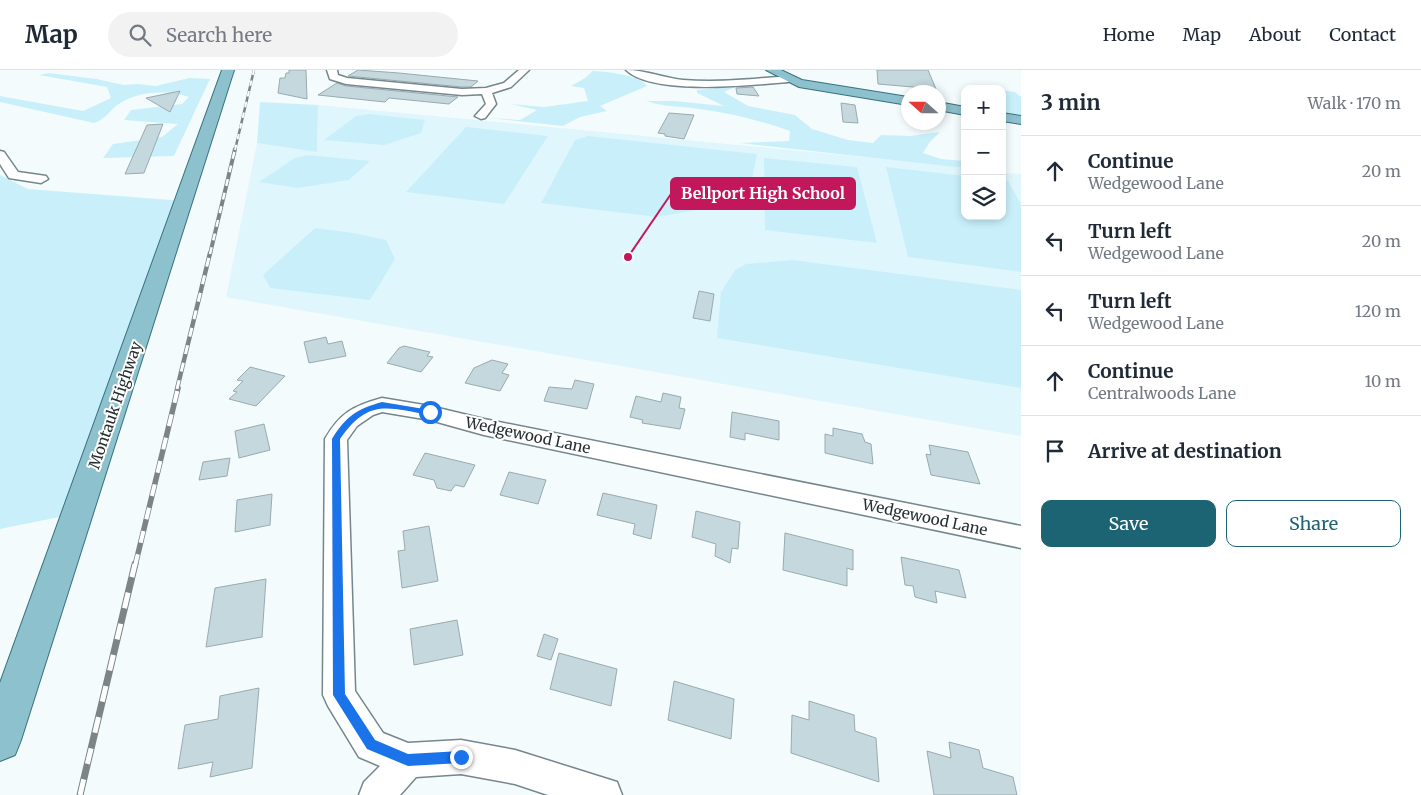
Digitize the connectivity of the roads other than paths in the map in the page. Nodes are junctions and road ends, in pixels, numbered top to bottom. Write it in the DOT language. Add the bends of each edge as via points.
graph roads {
  1 [pos="228,70"];
  2 [pos="332,70"];
  3 [pos="524,70"];
  4 [pos="631,70"];
  5 [pos="772,70"];
  6 [pos="788,78"];
  7 [pos="486,91"];
  8 [pos="901,100"];
  9 [pos="946,107"];
  10 [pos="961,110"];
  11 [pos="480,116"];
  12 [pos="1006,118"];
  13 [pos="1021,120"];
  14 [pos="0,155"];
  15 [pos="41,179"];
  16 [pos="1021,537"];
  17 [pos="0,740"];
  18 [pos="408,760"];
  19 [pos="377,795"];
  20 [pos="604,795"];
  1 -- 17 [label="main road, Montauk Highway"];
  2 -- 7 [label="street" via="333,77 346,81 462,92"];
  3 -- 7 [label="street" via="507,86"];
  4 -- 6 [label="street" via="646,77 708,83"];
  5 -- 6 [label="main road"];
  6 -- 8 [label="main road" via="799,83"];
  7 -- 11 [label="street" via="491,104"];
  9 -- 10 [label="main road"];
  12 -- 13 [label="main road"];
  14 -- 15 [label="street" via="14,175"];
  16 -- 18 [label="street, Wedgewood Lane" via="484,427 408,408 382,405 365,410 348,421 336,439 339,695 371,745"];
  18 -- 19 [label="street"];
  18 -- 20 [label="street" via="461,757 515,767"];
}
